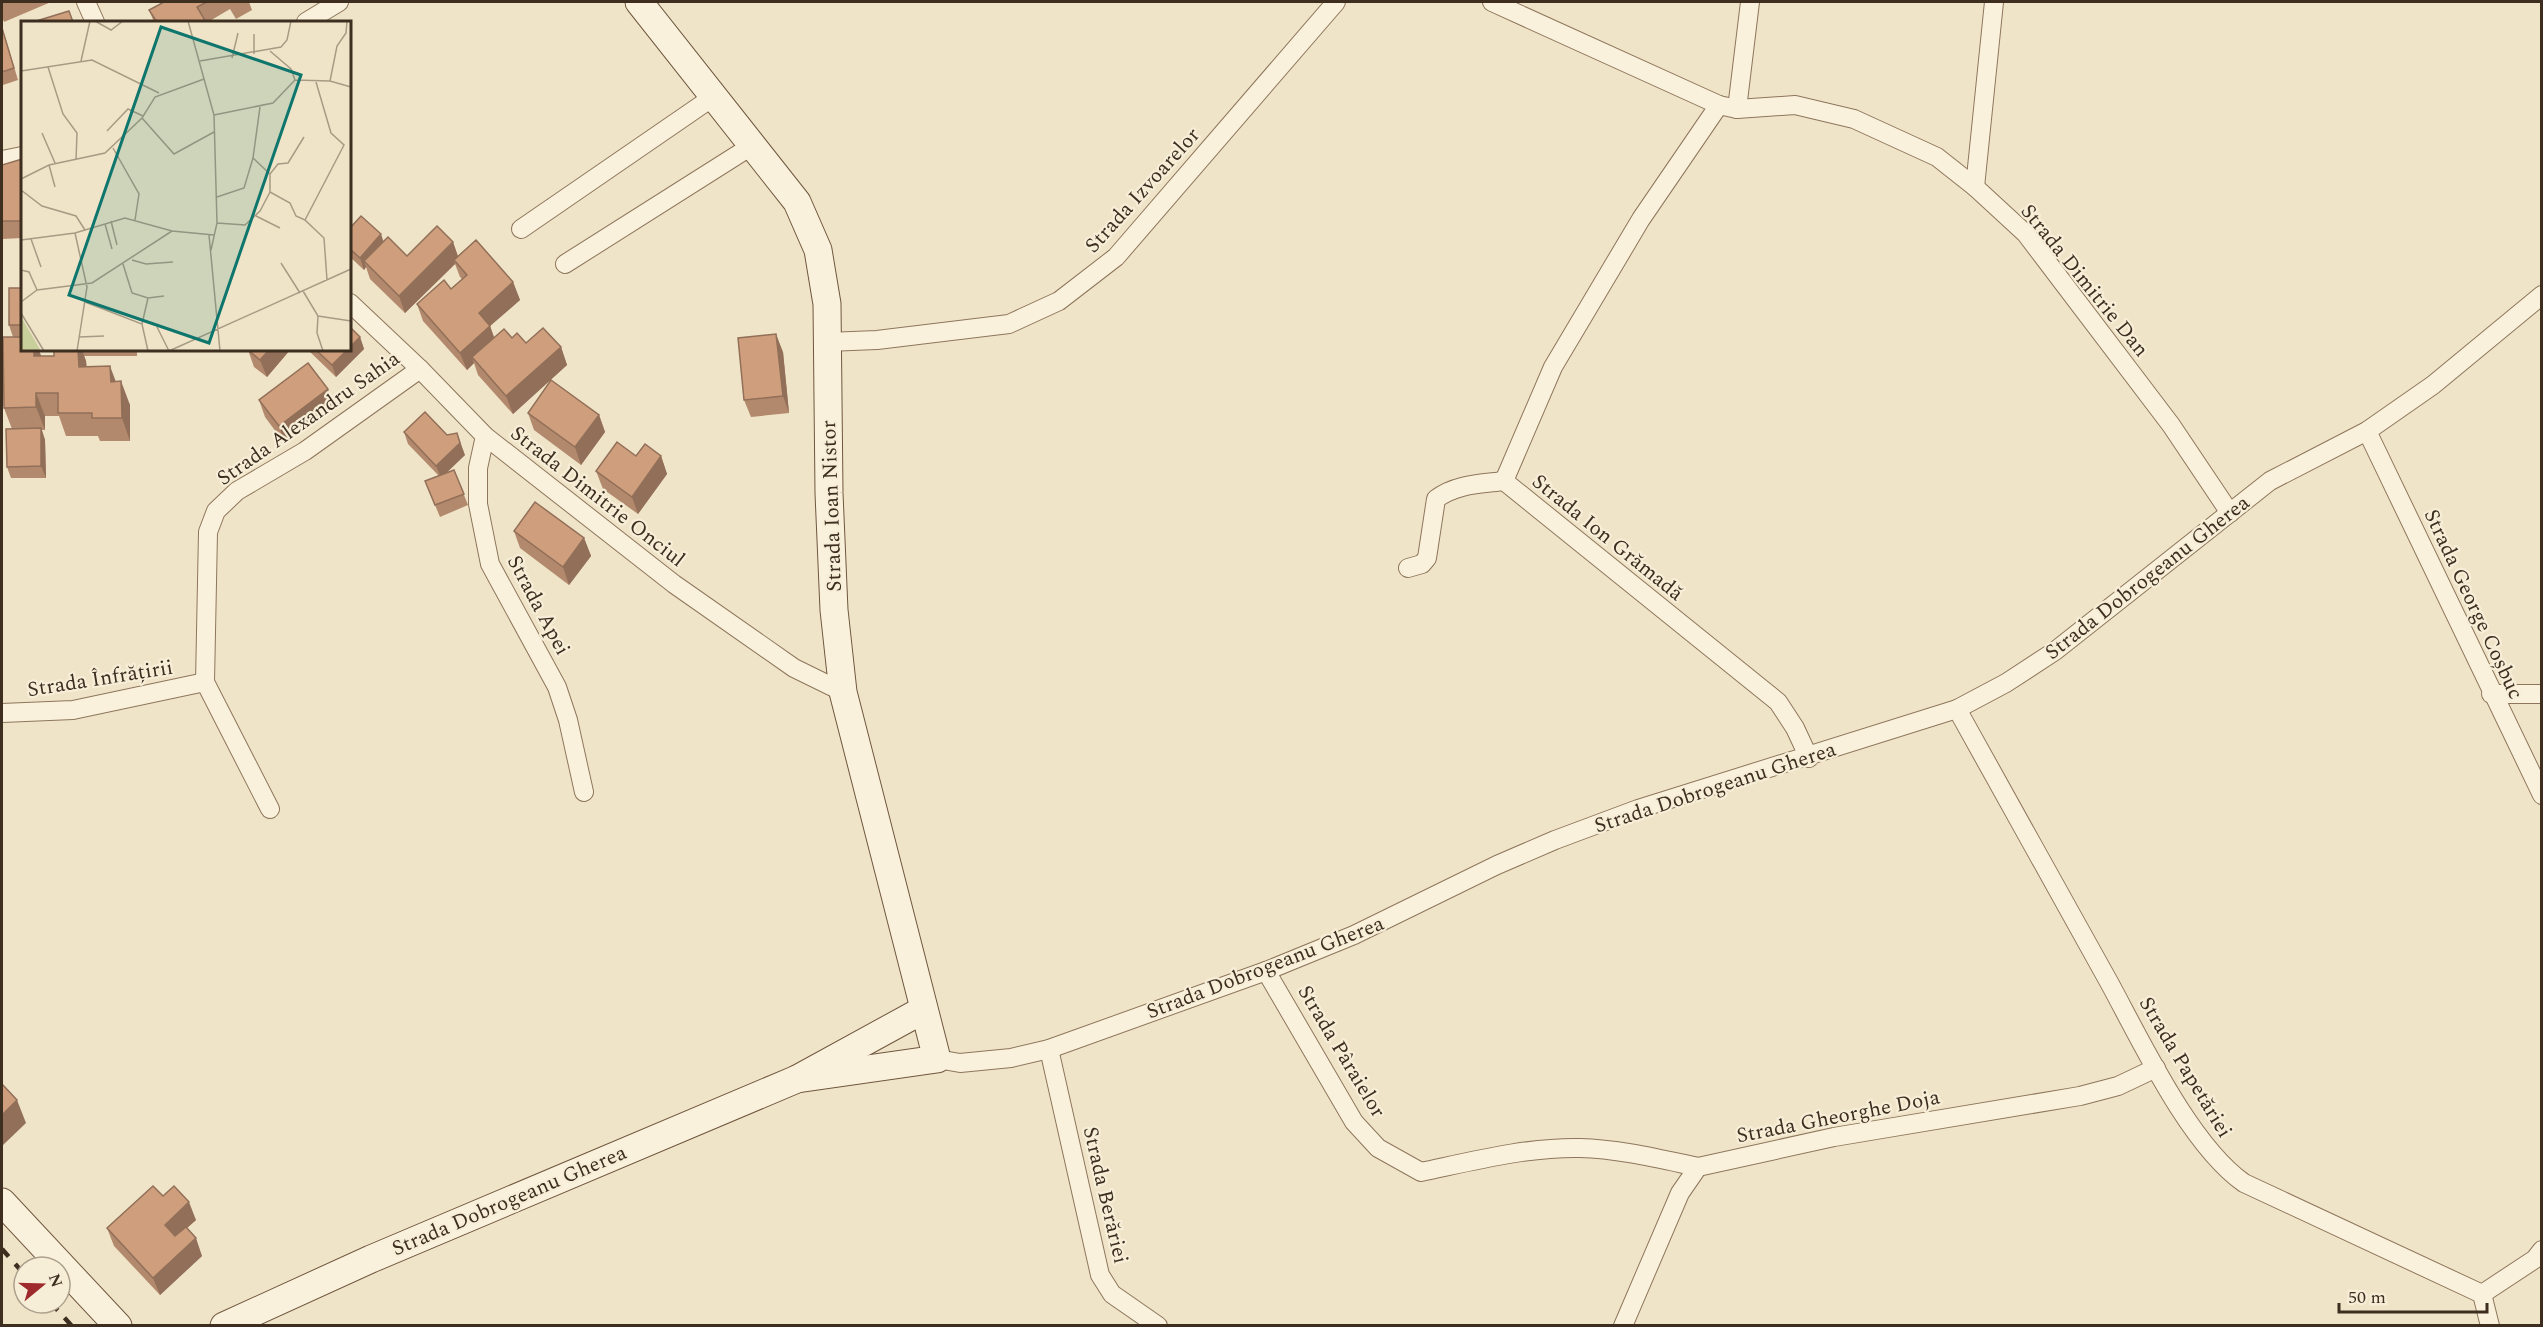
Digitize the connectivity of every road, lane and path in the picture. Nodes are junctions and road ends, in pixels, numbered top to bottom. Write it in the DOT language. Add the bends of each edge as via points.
graph roads {
  1 [pos="86,2"];
  2 [pos="339,2"];
  3 [pos="639,2"];
  4 [pos="1336,2"];
  5 [pos="1492,2"];
  6 [pos="1750,2"];
  7 [pos="1994,2"];
  8 [pos="95,21"];
  9 [pos="308,21"];
  10 [pos="713,97"];
  11 [pos="1719,105"];
  12 [pos="1737,109"];
  13 [pos="753,146"];
  14 [pos="21,156"];
  15 [pos="2,160"];
  16 [pos="1975,187"];
  17 [pos="521,229"];
  18 [pos="565,264"];
  19 [pos="2541,295"];
  20 [pos="351,304"];
  21 [pos="826,342"];
  22 [pos="420,369"];
  23 [pos="2367,431"];
  24 [pos="485,436"];
  25 [pos="1504,481"];
  26 [pos="2230,513"];
  27 [pos="1408,568"];
  28 [pos="205,682"];
  29 [pos="843,692"];
  30 [pos="2541,693"];
  31 [pos="2491,694"];
  32 [pos="1957,709"];
  33 [pos="2,713"];
  34 [pos="1809,758"];
  35 [pos="584,792"];
  36 [pos="2541,795"];
  37 [pos="270,809"];
  38 [pos="1266,971"];
  39 [pos="923,1010"];
  40 [pos="1049,1049"];
  41 [pos="937,1059"];
  42 [pos="2156,1068"];
  43 [pos="797,1078"];
  44 [pos="1698,1167"];
  45 [pos="2,1202"];
  46 [pos="2541,1250"];
  47 [pos="2482,1294"];
  48 [pos="118,1326"];
  49 [pos="224,1326"];
  50 [pos="1158,1326"];
  51 [pos="1623,1326"];
  52 [pos="2490,1326"];
  1 -- 8 [label="street"];
  2 -- 9 [label="street"];
  3 -- 10 [label="street, Strada Ioan Nistor"];
  4 -- 21 [label="street, Strada Izvoarelor" via="1116,257 1059,301 1009,324 877,340"];
  5 -- 11 [label="street, Strada Dimitrie Dan"];
  6 -- 12 [label="street"];
  7 -- 16 [label="street"];
  10 -- 13 [label="street, Strada Ioan Nistor"];
  10 -- 17 [label="street"];
  11 -- 12 [label="street, Strada Dimitrie Dan"];
  11 -- 25 [label="street, Strada Ion Grămadă" via="1641,219 1553,367"];
  12 -- 16 [label="street, Strada Dimitrie Dan" via="1795,105 1854,119 1936,157"];
  13 -- 18 [label="street"];
  13 -- 21 [label="street, Strada Ioan Nistor" via="797,202 818,250 827,304"];
  14 -- 15 [label="street"];
  16 -- 26 [label="street, Strada Dimitrie Dan" via="2026,234 2171,425"];
  19 -- 23 [label="street, Strada Dobrogeanu Gherea" via="2433,385"];
  20 -- 22 [label="street, Strada Dimitrie Onciul"];
  21 -- 29 [label="street, Strada Ioan Nistor" via="834,610"];
  22 -- 24 [label="street, Strada Dimitrie Onciul"];
  22 -- 28 [label="street, Strada Alexandru Sahia" via="305,451 237,492 216,511 208,532"];
  23 -- 26 [label="street, Strada Dobrogeanu Gherea" via="2270,481"];
  23 -- 31 [label="street, Strada George Coșbuc"];
  24 -- 29 [label="street, Strada Dimitrie Onciul" via="674,584 794,668"];
  24 -- 35 [label="street, Strada Apei" via="478,468 478,504 490,564 557,687"];
  25 -- 27 [label="street" via="1468,485 1436,499 1428,558"];
  25 -- 34 [label="street, Strada Ion Grămadă" via="1778,702"];
  26 -- 32 [label="street, Strada Dobrogeanu Gherea" via="2055,651"];
  28 -- 33 [label="street, Strada Înfrățirii" via="73,710"];
  28 -- 37 [label="street, Strada Alexandru Sahia"];
  29 -- 39 [label="street, Strada Ioan Nistor"];
  30 -- 31 [label="street"];
  31 -- 36 [label="street, Strada George Coșbuc"];
  32 -- 34 [label="street, Strada Dobrogeanu Gherea"];
  32 -- 42 [label="street, Strada Papetăriei"];
  34 -- 38 [label="street, Strada Dobrogeanu Gherea" via="1638,809 1556,840 1354,935"];
  38 -- 40 [label="street, Strada Dobrogeanu Gherea"];
  38 -- 44 [label="street, Strada Pâraielor" via="1354,1122 1378,1148 1421,1172 1545,1149 1581,1148"];
  39 -- 41 [label="street, Strada Ioan Nistor"];
  39 -- 43 [label="street, Strada Dobrogeanu Gherea"];
  40 -- 41 [label="street, Strada Dobrogeanu Gherea" via="970,1062"];
  40 -- 50 [label="street, Strada Berăriei" via="1100,1275 1112,1294"];
  41 -- 43 [label="street, Strada Dobrogeanu Gherea"];
  42 -- 44 [label="street, Strada Gheorghe Doja" via="2118,1086 2080,1096 1834,1137"];
  42 -- 47 [label="street, Strada Papetăriei" via="2208,1150 2244,1183"];
  43 -- 49 [label="street, Strada Dobrogeanu Gherea" via="371,1259"];
  44 -- 51 [label="street" via="1680,1193"];
  45 -- 48 [label="street"];
  46 -- 47 [label="street"];
  47 -- 52 [label="street"];
}
